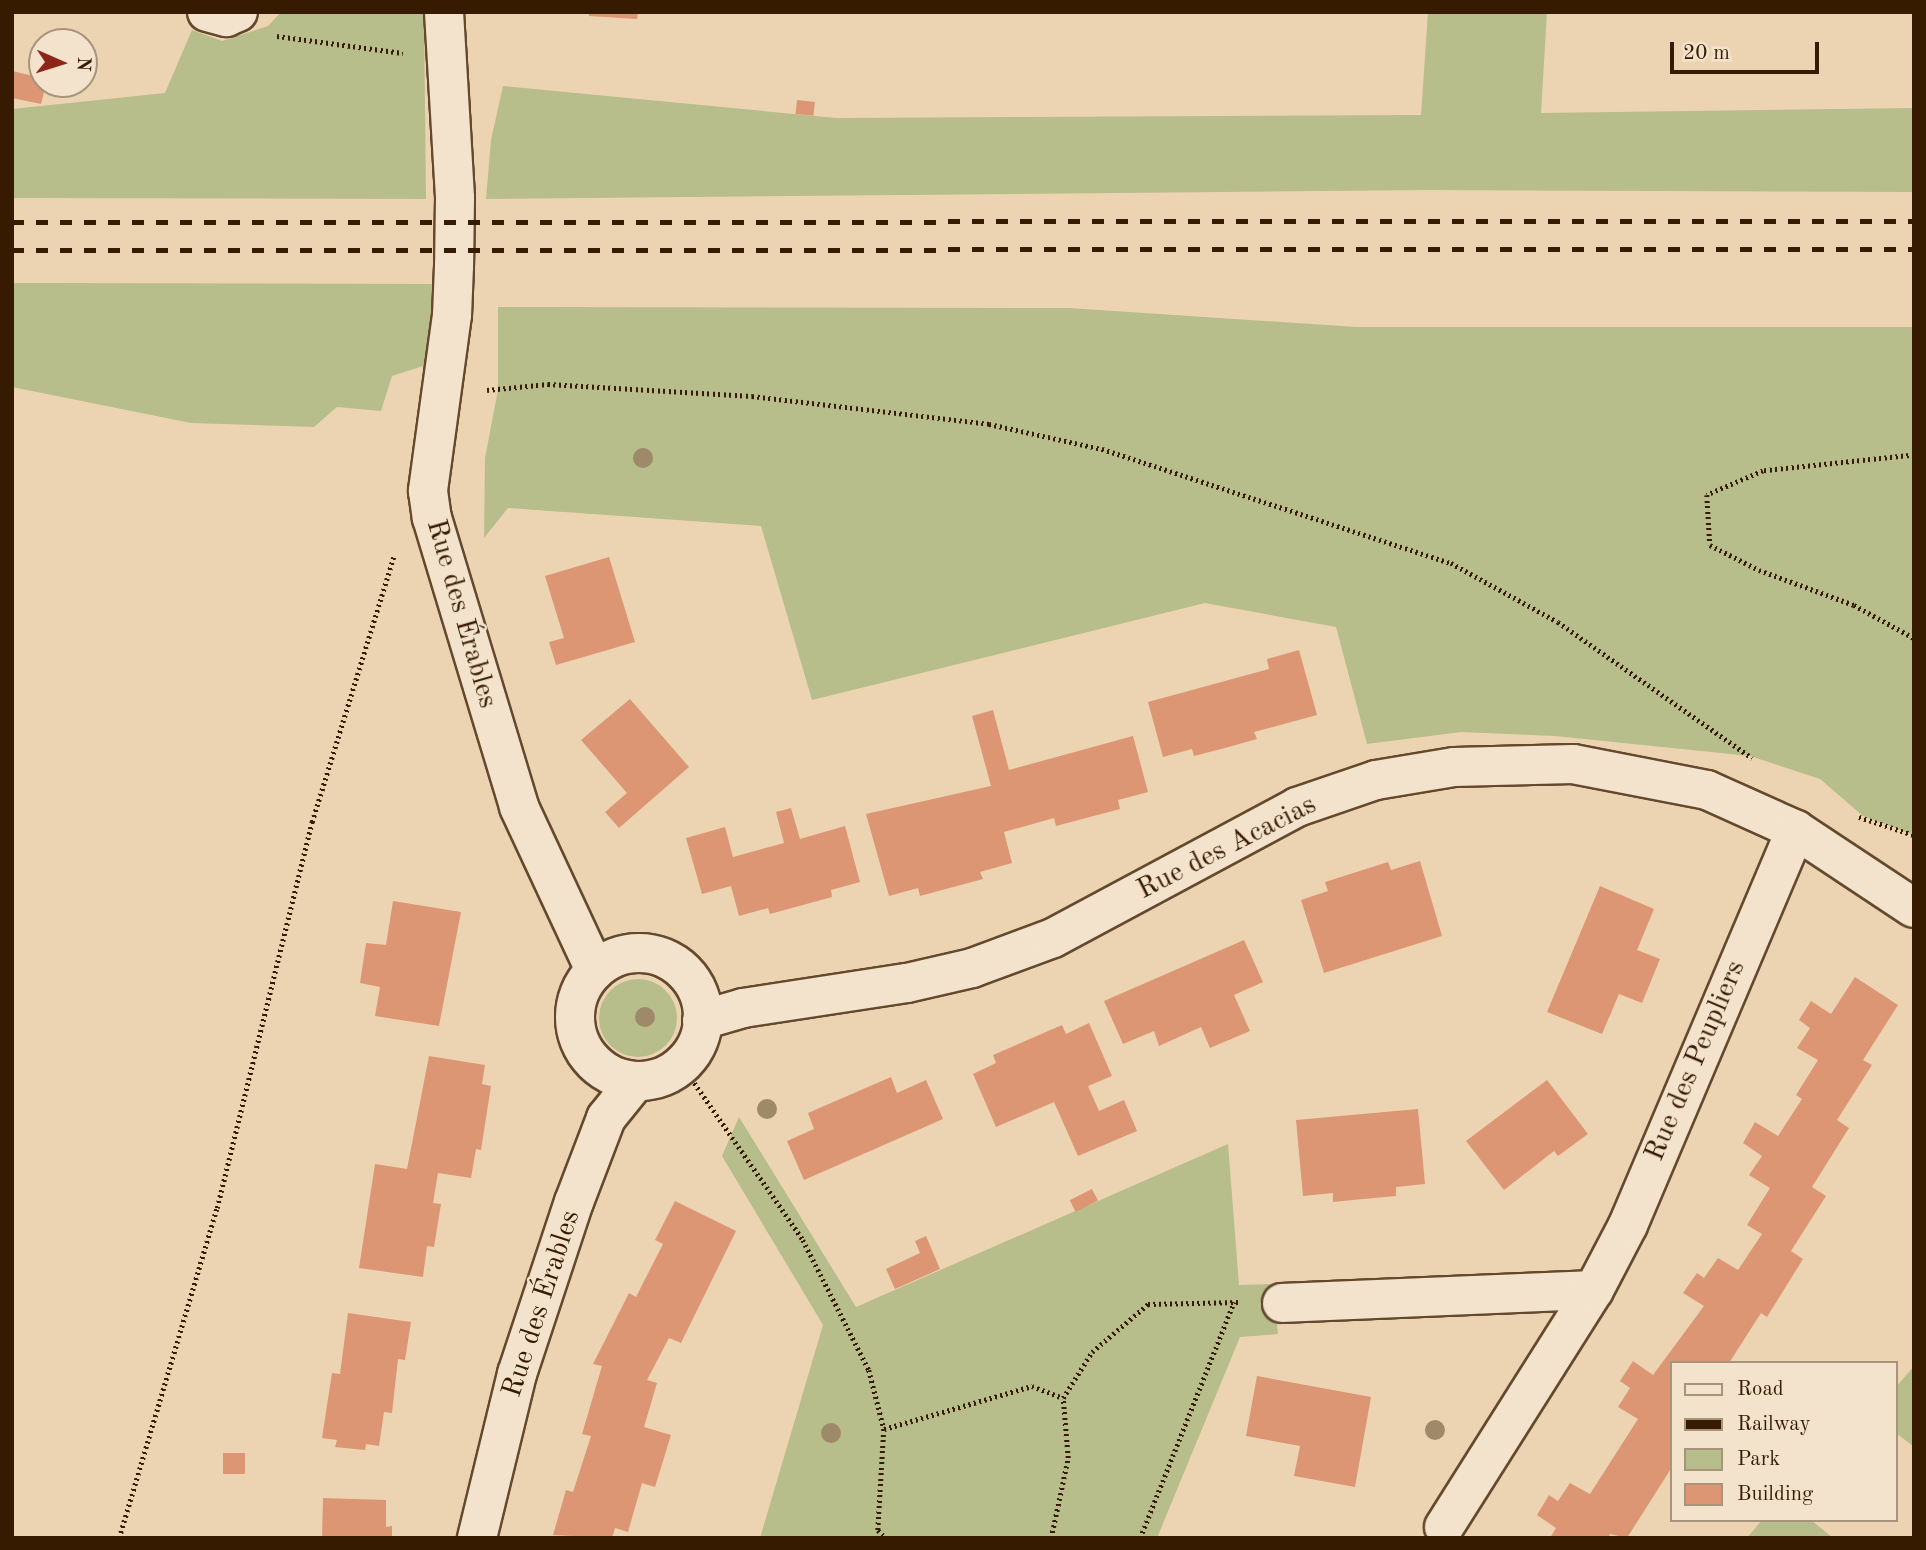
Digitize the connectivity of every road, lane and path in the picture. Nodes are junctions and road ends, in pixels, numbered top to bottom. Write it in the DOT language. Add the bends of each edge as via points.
graph roads {
  1 [pos="444,12"];
  2 [pos="224,14"];
  3 [pos="446,55"];
  4 [pos="443,390"];
  5 [pos="1914,454"];
  6 [pos="432,518"];
  7 [pos="1914,638"];
  8 [pos="1757,767"];
  9 [pos="1796,830"];
  10 [pos="1914,908"];
  11 [pos="595,970"];
  12 [pos="702,1020"];
  13 [pos="682,1065"];
  14 [pos="635,1082"];
  15 [pos="1594,1290"];
  16 [pos="1234,1302"];
  17 [pos="1283,1303"];
  18 [pos="1063,1398"];
  19 [pos="884,1429"];
  20 [pos="1444,1527"];
  21 [pos="119,1538"];
  22 [pos="477,1538"];
  23 [pos="886,1538"];
  24 [pos="1051,1538"];
  25 [pos="1140,1538"];
  1 -- 3 [label="street, Rue des Érables"];
  2 -- 3 [label="path" via="251,44 281,35 362,51"];
  3 -- 4 [label="street, Rue des Érables" via="455,198 452,315"];
  4 -- 6 [label="street, Rue des Érables" via="428,491"];
  4 -- 8 [label="path" via="548,384 752,396 989,424 1102,449 1451,563 1558,622 1750,756"];
  5 -- 7 [label="path" via="1763,471 1707,495 1710,545 1759,570 1854,605"];
  6 -- 11 [label="street, Rue des Érables" via="519,807"];
  6 -- 21 [label="path" via="401,530 312,822 217,1208"];
  9 -- 10 [label="street, Rue des Acacias"];
  9 -- 12 [label="street, Rue des Acacias" via="1707,790 1573,764 1454,766 1376,780 1297,807 1053,938 972,968 907,983 743,1008"];
  9 -- 15 [label="street, Rue des Peupliers" via="1628,1225"];
  11 -- 12 [label="street" via="625,954 666,959 696,987"];
  11 -- 14 [label="street" via="577,997 575,1031 590,1060 603,1071"];
  12 -- 13 [label="street" via="697,1045"];
  13 -- 14 [label="street" via="660,1078"];
  13 -- 19 [label="path" via="803,1240 869,1370"];
  14 -- 22 [label="street, Rue des Érables" via="606,1118 574,1202 517,1374"];
  15 -- 17 [label="street"];
  15 -- 20 [label="street, Rue des Peupliers"];
  16 -- 17 [label="path"];
  16 -- 18 [label="path" via="1148,1304 1092,1352"];
  16 -- 25 [label="path"];
  18 -- 19 [label="path" via="1032,1385"];
  18 -- 24 [label="path" via="1068,1458"];
  19 -- 23 [label="path" via="878,1530"];
}
